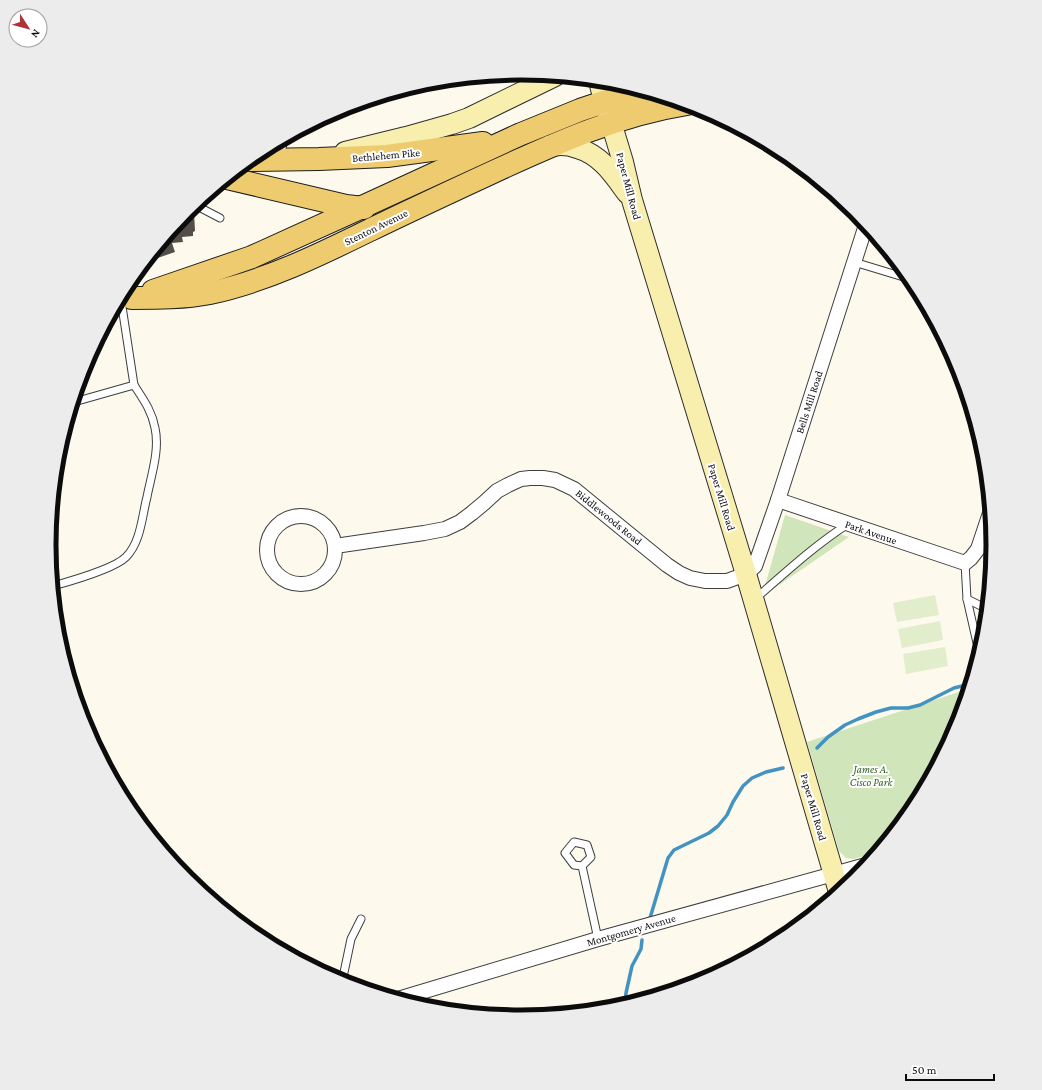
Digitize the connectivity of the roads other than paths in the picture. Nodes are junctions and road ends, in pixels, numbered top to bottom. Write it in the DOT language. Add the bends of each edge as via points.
graph roads {
  1 [pos="545,81"];
  2 [pos="600,87"];
  3 [pos="612,89"];
  4 [pos="635,94"];
  5 [pos="604,102"];
  6 [pos="675,107"];
  7 [pos="611,123"];
  8 [pos="521,134"];
  9 [pos="549,146"];
  10 [pos="278,150"];
  11 [pos="319,159"];
  12 [pos="234,180"];
  13 [pos="632,200"];
  14 [pos="419,207"];
  15 [pos="201,208"];
  16 [pos="360,208"];
  17 [pos="220,218"];
  18 [pos="864,231"];
  19 [pos="854,262"];
  20 [pos="900,276"];
  21 [pos="127,298"];
  22 [pos="126,299"];
  23 [pos="124,302"];
  24 [pos="134,385"];
  25 [pos="80,400"];
  26 [pos="778,500"];
  27 [pos="849,524"];
  28 [pos="985,527"];
  29 [pos="335,546"];
  30 [pos="965,563"];
  31 [pos="746,574"];
  32 [pos="58,584"];
  33 [pos="967,599"];
  34 [pos="753,600"];
  35 [pos="982,606"];
  36 [pos="976,639"];
  37 [pos="582,866"];
  38 [pos="847,877"];
  39 [pos="837,883"];
  40 [pos="361,919"];
  41 [pos="598,939"];
  42 [pos="343,975"];
  43 [pos="407,995"];
  1 -- 11 [label="main road" via="452,124"];
  2 -- 5 [label="main road"];
  3 -- 5 [label="main road"];
  4 -- 5 [label="main road"];
  5 -- 7 [label="main road, Paper Mill Road"];
  5 -- 8 [label="main road"];
  6 -- 7 [label="main road"];
  7 -- 9 [label="main road, Stenton Avenue"];
  7 -- 13 [label="main road, Paper Mill Road"];
  8 -- 11 [label="main road, Bethlehem Pike" via="492,142 438,150"];
  8 -- 16 [label="main road"];
  9 -- 13 [label="main road" via="567,145 597,157 609,168"];
  9 -- 14 [label="main road, Stenton Avenue"];
  10 -- 11 [label="main road, Bethlehem Pike"];
  12 -- 16 [label="main road"];
  13 -- 31 [label="main road, Paper Mill Road"];
  14 -- 16 [label="main road" via="387,210"];
  14 -- 22 [label="main road, Stenton Avenue" via="288,268 251,281 198,295"];
  15 -- 17 [label="lane"];
  16 -- 21 [label="main road" via="252,257"];
  18 -- 19 [label="street, Bells Mill Road"];
  19 -- 20 [label="lane"];
  19 -- 26 [label="street, Bells Mill Road"];
  23 -- 24 [label="lane"];
  24 -- 25 [label="lane"];
  24 -- 32 [label="lane" via="150,410 156,429 155,461 135,543 126,558 113,566"];
  26 -- 27 [label="street, Park Avenue"];
  26 -- 31 [label="street, Bells Mill Road" via="755,566"];
  27 -- 30 [label="street, Park Avenue"];
  27 -- 34 [label="lane" via="819,544"];
  28 -- 30 [label="street" via="978,549"];
  29 -- 29 [label="street" via="332,534 325,525 315,518 303,516 288,518 278,525 267,546 271,566 279,576 299,584 322,577 330,568"];
  29 -- 31 [label="street, Biddlewoods Road" via="445,529 460,522 508,484 521,479 543,478 555,480 574,489 679,573 697,580 714,581 727,581"];
  30 -- 33 [label="lane"];
  31 -- 34 [label="main road, Paper Mill Road"];
  33 -- 35 [label="lane"];
  33 -- 36 [label="lane"];
  34 -- 39 [label="main road, Paper Mill Road"];
  37 -- 41 [label="lane"];
  38 -- 39 [label="street, Montgomery Avenue"];
  39 -- 41 [label="street, Montgomery Avenue"];
  40 -- 42 [label="lane" via="351,939"];
  41 -- 43 [label="street, Montgomery Avenue"];
}
